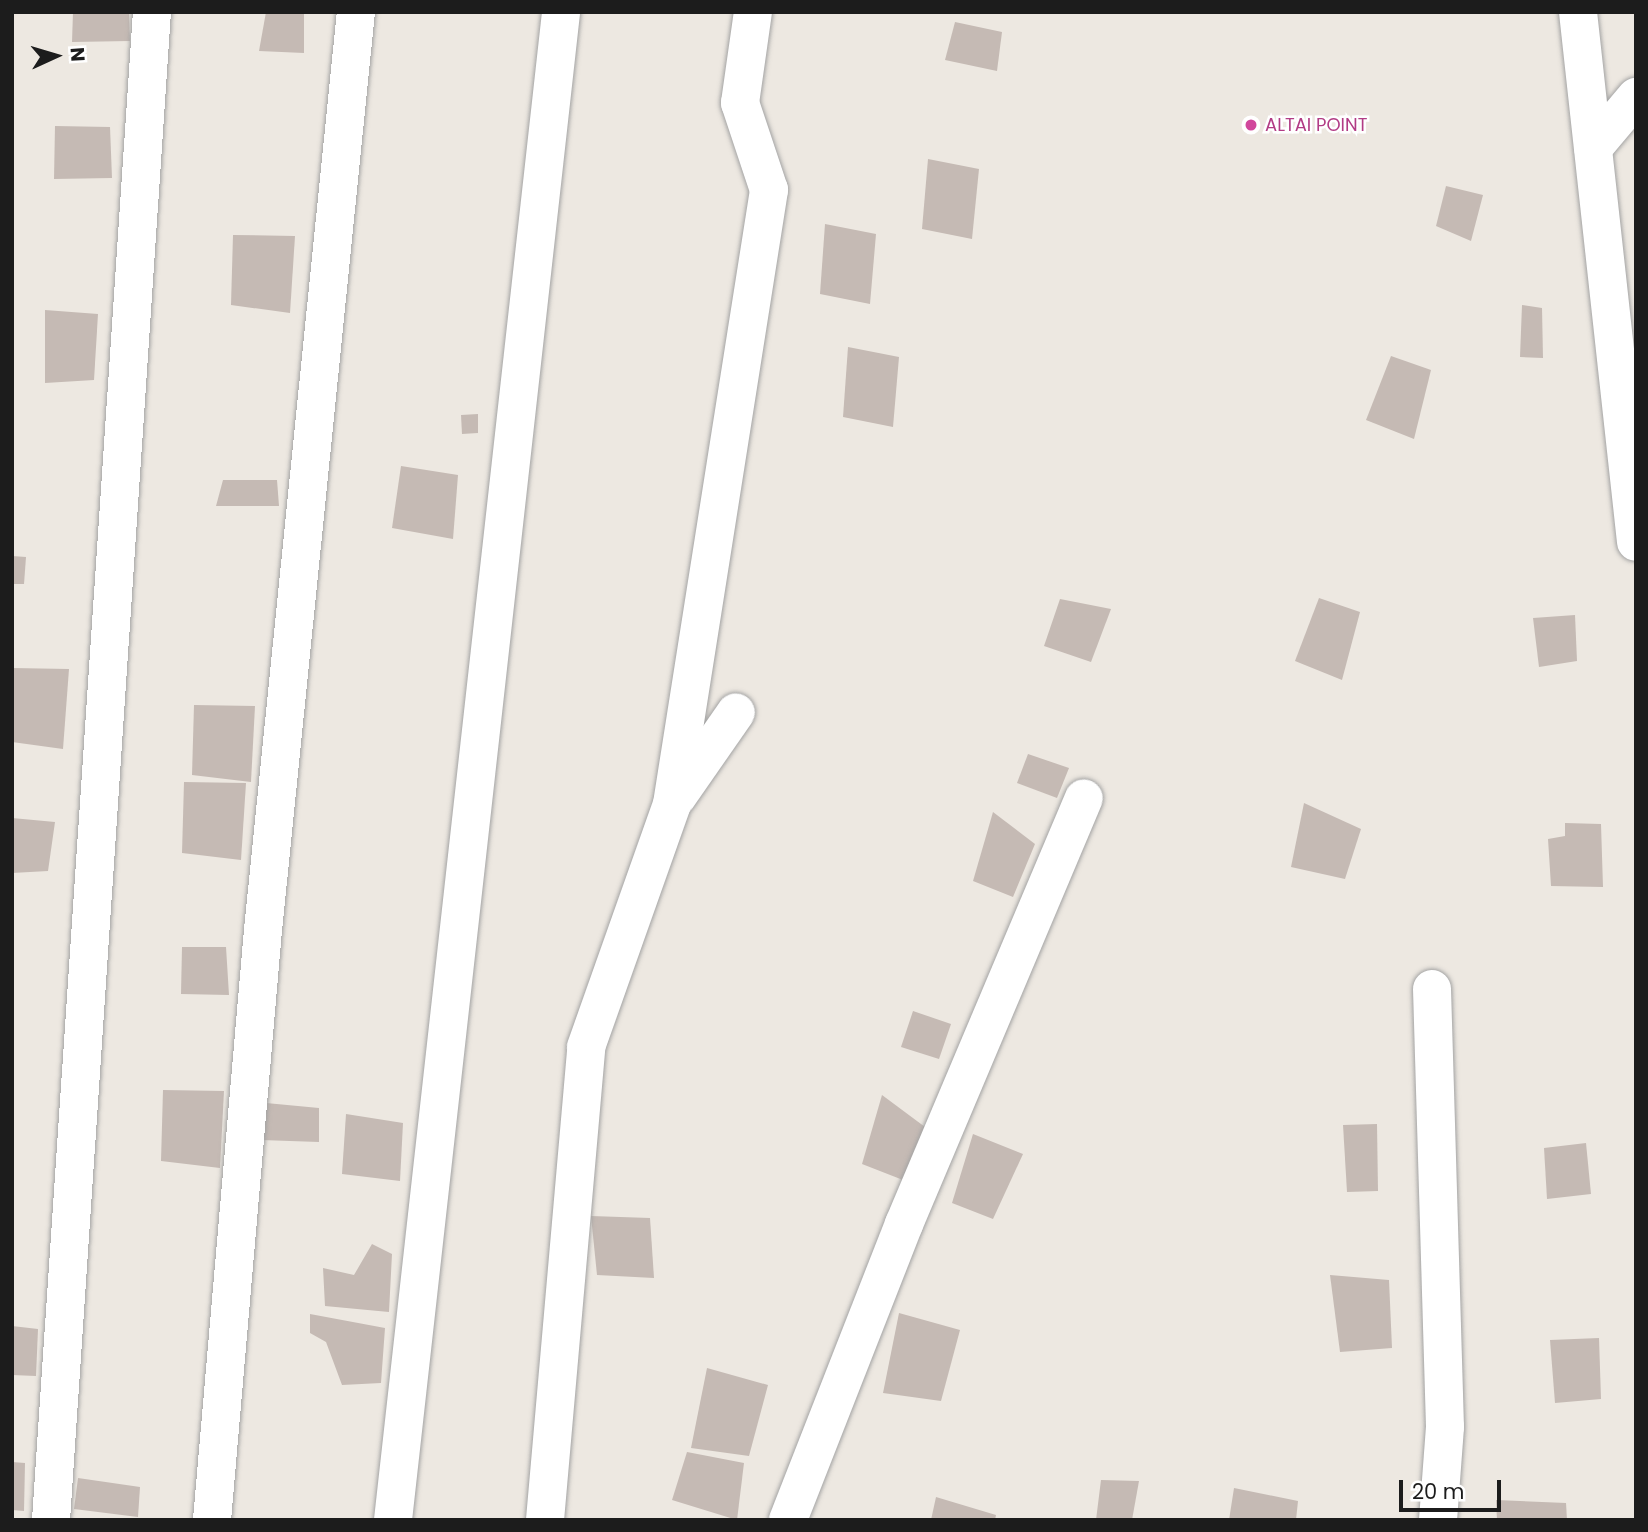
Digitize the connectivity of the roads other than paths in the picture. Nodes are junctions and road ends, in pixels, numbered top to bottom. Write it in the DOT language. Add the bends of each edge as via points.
graph roads {
  1 [pos="152,12"];
  2 [pos="356,12"];
  3 [pos="561,12"];
  4 [pos="753,12"];
  5 [pos="1578,12"];
  6 [pos="1636,97"];
  7 [pos="1593,148"];
  8 [pos="1636,542"];
  9 [pos="736,712"];
  10 [pos="1084,798"];
  11 [pos="672,804"];
  12 [pos="1432,989"];
  13 [pos="51,1520"];
  14 [pos="212,1520"];
  15 [pos="393,1520"];
  16 [pos="545,1520"];
  17 [pos="788,1520"];
  18 [pos="1438,1520"];
  1 -- 13 [label="street"];
  2 -- 14 [label="street" via="263,930"];
  3 -- 15 [label="street"];
  4 -- 11 [label="street" via="740,103 769,190"];
  5 -- 7 [label="street"];
  6 -- 7 [label="street"];
  7 -- 8 [label="street"];
  9 -- 11 [label="street"];
  10 -- 17 [label="street" via="904,1224"];
  11 -- 16 [label="street" via="586,1047"];
  12 -- 18 [label="street" via="1444,1427"];
}
